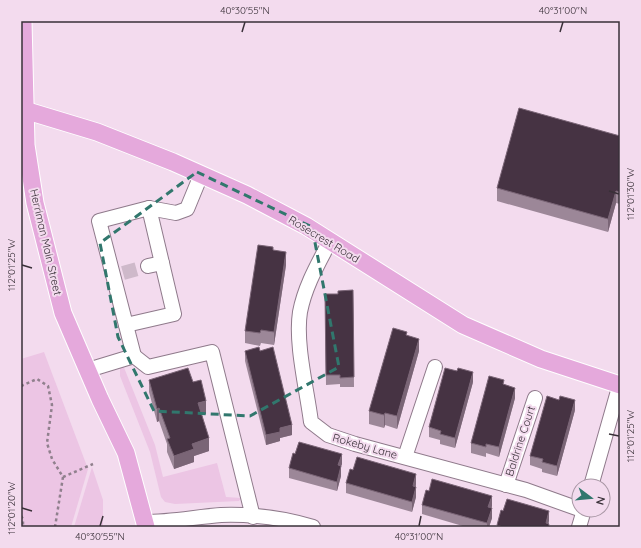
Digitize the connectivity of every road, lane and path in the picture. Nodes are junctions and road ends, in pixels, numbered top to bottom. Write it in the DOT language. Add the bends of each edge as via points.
graph roads {
  1 [pos="23,21"];
  2 [pos="23,109"];
  3 [pos="202,175"];
  4 [pos="148,208"];
  5 [pos="330,241"];
  6 [pos="126,325"];
  7 [pos="134,356"];
  8 [pos="435,367"];
  9 [pos="88,370"];
  10 [pos="620,385"];
  11 [pos="21,386"];
  12 [pos="535,398"];
  13 [pos="405,457"];
  14 [pos="93,464"];
  15 [pos="63,476"];
  16 [pos="593,478"];
  17 [pos="506,485"];
  18 [pos="571,506"];
  19 [pos="21,516"];
  20 [pos="253,516"];
  21 [pos="222,521"];
  22 [pos="272,523"];
  23 [pos="144,525"];
  24 [pos="23,527"];
  25 [pos="55,527"];
  26 [pos="313,527"];
  1 -- 2 [label="main road, Herriman Main Street"];
  2 -- 3 [label="main road, Rosecrest Road" via="97,132"];
  2 -- 9 [label="main road, Herriman Main Street" via="35,203 63,312"];
  3 -- 4 [label="street" via="187,209 176,213"];
  3 -- 5 [label="main road, Rosecrest Road" via="260,202"];
  4 -- 6 [label="street" via="99,221 118,274"];
  4 -- 6 [label="street" via="155,265 174,314"];
  5 -- 10 [label="main road, Rosecrest Road" via="463,325 541,359"];
  5 -- 13 [label="street, Rokeby Lane" via="310,281 300,313 301,354 311,422 328,435"];
  6 -- 7 [label="street"];
  7 -- 9 [label="street"];
  7 -- 20 [label="street" via="148,366 210,351 213,353"];
  8 -- 13 [label="street"];
  9 -- 23 [label="main road, Herriman Main Street" via="126,453"];
  10 -- 16 [label="street"];
  11 -- 15 [label="path" via="37,379 48,386 52,404 47,443 52,459"];
  12 -- 17 [label="street, Baldrine Court"];
  13 -- 17 [label="street, Rokeby Lane"];
  14 -- 15 [label="path"];
  15 -- 25 [label="path"];
  17 -- 18 [label="street, Rokeby Lane"];
  19 -- 24 [label="path"];
  20 -- 21 [label="street"];
  20 -- 22 [label="street"];
  21 -- 23 [label="street"];
  22 -- 26 [label="street"];
}
